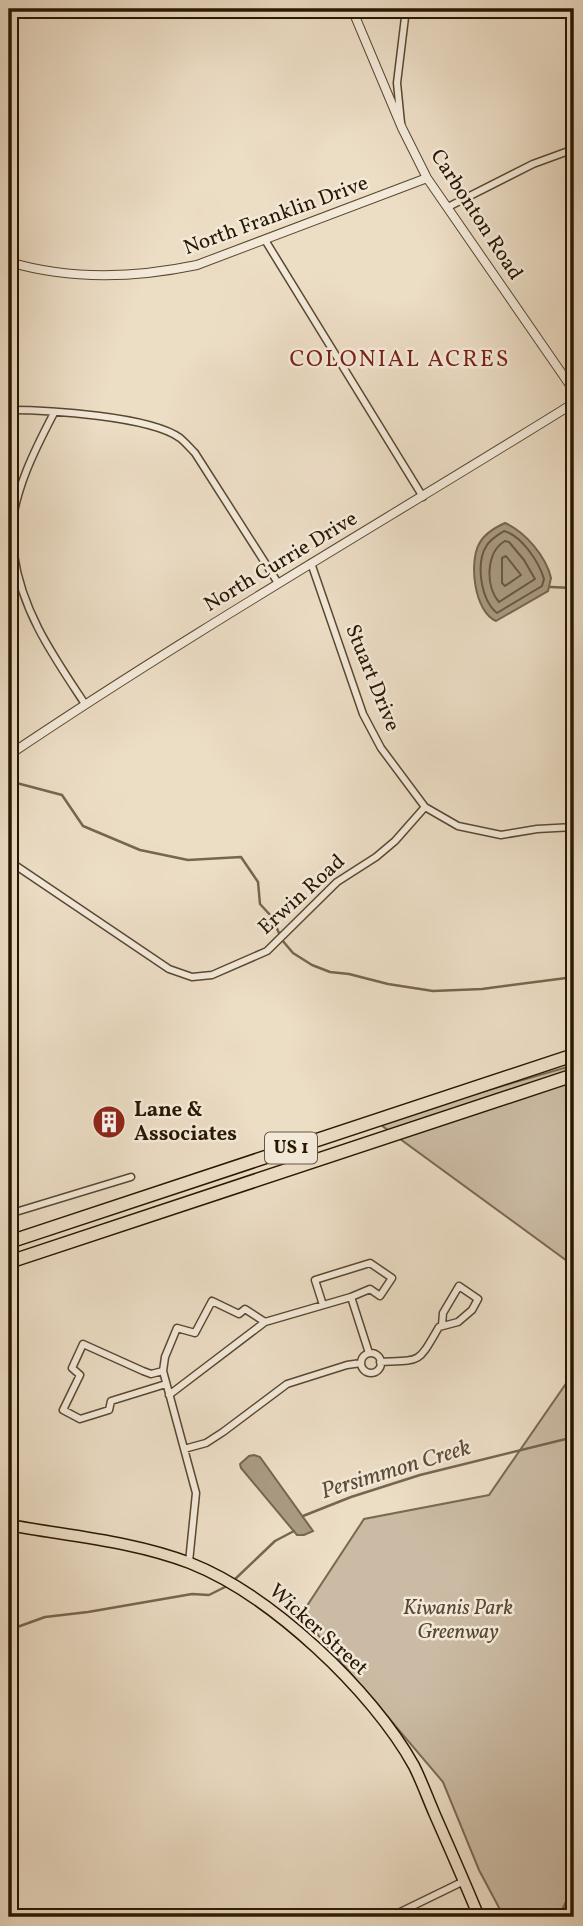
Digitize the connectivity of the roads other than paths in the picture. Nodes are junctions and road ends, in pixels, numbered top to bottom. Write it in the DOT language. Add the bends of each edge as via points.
graph roads {
  1 [pos="352,9"];
  2 [pos="406,9"];
  3 [pos="547,9"];
  4 [pos="574,14"];
  5 [pos="402,128"];
  6 [pos="574,149"];
  7 [pos="428,178"];
  8 [pos="448,207"];
  9 [pos="265,240"];
  10 [pos="9,262"];
  11 [pos="574,391"];
  12 [pos="574,403"];
  13 [pos="9,410"];
  14 [pos="54,413"];
  15 [pos="423,497"];
  16 [pos="10,537"];
  17 [pos="311,563"];
  18 [pos="278,583"];
  19 [pos="85,704"];
  20 [pos="9,755"];
  21 [pos="425,807"];
  22 [pos="574,827"];
  23 [pos="9,861"];
  24 [pos="574,1055"];
  25 [pos="574,1075"];
  26 [pos="131,1177"];
  27 [pos="9,1214"];
  28 [pos="9,1242"];
  29 [pos="9,1262"];
  30 [pos="351,1297"];
  31 [pos="323,1305"];
  32 [pos="265,1322"];
  33 [pos="442,1325"];
  34 [pos="369,1353"];
  35 [pos="380,1362"];
  36 [pos="361,1363"];
  37 [pos="163,1371"];
  38 [pos="166,1384"];
  39 [pos="169,1395"];
  40 [pos="184,1448"];
  41 [pos="9,1525"];
  42 [pos="189,1562"];
  43 [pos="464,1881"];
  44 [pos="390,1917"];
  45 [pos="479,1917"];
  1 -- 5 [label="street, Carbonton Road"];
  2 -- 5 [label="street" via="397,83"];
  3 -- 4 [label="street"];
  5 -- 7 [label="street, Carbonton Road"];
  6 -- 8 [label="street" via="533,164"];
  7 -- 8 [label="street, Carbonton Road"];
  7 -- 9 [label="street, North Franklin Drive"];
  8 -- 11 [label="street, Carbonton Road"];
  9 -- 10 [label="street, North Franklin Drive" via="158,274 80,274"];
  9 -- 15 [label="street"];
  12 -- 15 [label="street, North Currie Drive"];
  13 -- 14 [label="street"];
  14 -- 16 [label="street" via="20,488"];
  14 -- 18 [label="street" via="113,417 179,437 195,453"];
  15 -- 17 [label="street, North Currie Drive"];
  16 -- 19 [label="street" via="29,610 43,641"];
  17 -- 18 [label="street, North Currie Drive"];
  17 -- 21 [label="street, Stuart Drive" via="363,714 381,748"];
  18 -- 19 [label="street, North Currie Drive"];
  19 -- 20 [label="street, North Currie Drive"];
  21 -- 22 [label="street, Stuart Drive" via="458,826 501,835"];
  21 -- 23 [label="street, Erwin Road" via="395,841 337,882 267,951 212,975 192,976 169,969"];
  24 -- 28 [label="highway, US 1"];
  25 -- 29 [label="highway, US 1"];
  26 -- 27 [label="street"];
  30 -- 31 [label="street"];
  30 -- 31 [label="street" via="370,1289 380,1296 392,1278 370,1263 316,1280"];
  30 -- 34 [label="street"];
  31 -- 32 [label="street"];
  32 -- 37 [label="street" via="212,1301 195,1333 177,1328"];
  32 -- 39 [label="street"];
  33 -- 33 [label="street" via="458,1322 478,1299 459,1286 443,1313"];
  33 -- 35 [label="street" via="422,1357"];
  34 -- 35 [label="street"];
  34 -- 36 [label="street"];
  35 -- 36 [label="street" via="373,1372"];
  36 -- 40 [label="street" via="287,1384 223,1432"];
  37 -- 38 [label="street"];
  37 -- 38 [label="street" via="151,1374 83,1344 72,1368 80,1375 62,1410 80,1419 110,1410 111,1401"];
  38 -- 39 [label="street"];
  39 -- 40 [label="street"];
  40 -- 42 [label="street" via="196,1493"];
  41 -- 42 [label="main road, Wicker Street"];
  42 -- 43 [label="main road, Wicker Street" via="226,1580 286,1622 351,1682 414,1766"];
  43 -- 44 [label="street"];
  43 -- 45 [label="main road, Wicker Street"];
}
